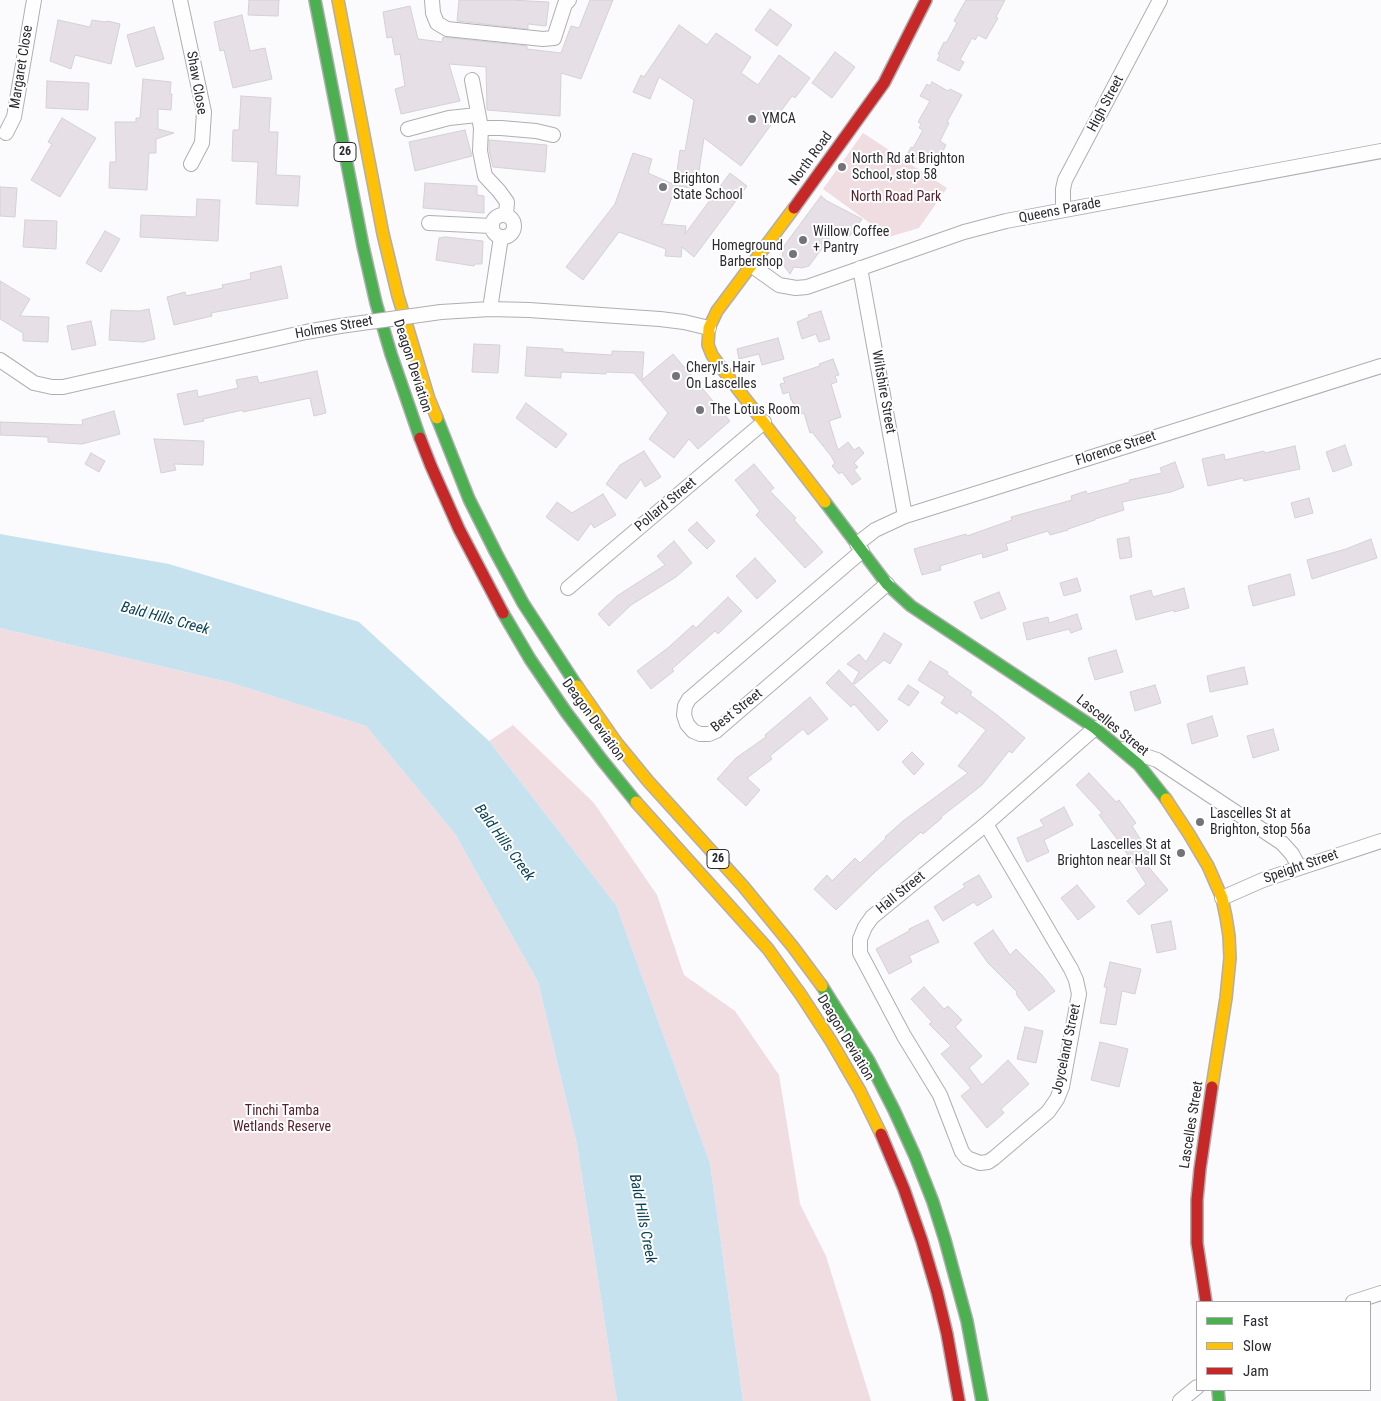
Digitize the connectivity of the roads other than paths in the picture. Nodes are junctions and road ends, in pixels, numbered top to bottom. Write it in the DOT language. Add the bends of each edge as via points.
graph roads {
  1 [pos="34,0"];
  2 [pos="180,0"];
  3 [pos="315,0"];
  4 [pos="338,0"];
  5 [pos="432,0"];
  6 [pos="926,0"];
  7 [pos="1160,0"];
  8 [pos="563,1"];
  9 [pos="472,80"];
  10 [pos="479,122"];
  11 [pos="408,129"];
  12 [pos="6,133"];
  13 [pos="553,135"];
  14 [pos="1381,151"];
  15 [pos="191,164"];
  16 [pos="1063,210"];
  17 [pos="506,215"];
  18 [pos="429,223"];
  19 [pos="491,226"];
  20 [pos="501,237"];
  21 [pos="751,265"];
  22 [pos="860,268"];
  23 [pos="490,310"];
  24 [pos="710,328"];
  25 [pos="0,360"];
  26 [pos="1381,366"];
  27 [pos="764,422"];
  28 [pos="905,516"];
  29 [pos="859,548"];
  30 [pos="887,584"];
  31 [pos="568,588"];
  32 [pos="1095,728"];
  33 [pos="1116,746"];
  34 [pos="986,824"];
  35 [pos="1381,841"];
  36 [pos="1299,867"];
  37 [pos="1222,898"];
  38 [pos="972,1161"];
  39 [pos="1381,1293"];
  40 [pos="1206,1301"];
  41 [pos="1356,1301"];
  42 [pos="1196,1388"];
  43 [pos="959,1401"];
  44 [pos="982,1401"];
  45 [pos="1180,1401"];
  1 -- 12 [label="street, Margaret Close" via="14,117"];
  2 -- 15 [label="street, Shaw Close" via="204,112 202,143"];
  3 -- 43 [label="main road, Deagon Deviation / 26" via="376,302 408,405 459,529 530,659 566,712 646,814 768,949 802,995 860,1091 881,1134 922,1241 947,1334"];
  4 -- 44 [label="main road, Deagon Deviation / 26" via="398,296 430,399 469,499 524,603 616,742 793,947 869,1061 898,1117 933,1202 967,1322"];
  5 -- 8 [label="street" via="438,23 447,29 543,39 554,38"];
  6 -- 21 [label="main road, North Road" via="884,84"];
  7 -- 16 [label="street, High Street" via="1065,180"];
  9 -- 10 [label="street"];
  10 -- 11 [label="street" via="449,118"];
  10 -- 13 [label="street"];
  10 -- 17 [label="street" via="485,176 507,202"];
  14 -- 16 [label="street, Queens Parade"];
  16 -- 22 [label="street, Queens Parade" via="964,232"];
  17 -- 19 [label="street" via="497,216"];
  17 -- 20 [label="street" via="512,220 514,229"];
  18 -- 19 [label="street"];
  19 -- 20 [label="street"];
  20 -- 23 [label="street"];
  21 -- 22 [label="street, Queens Parade" via="779,285 796,288"];
  21 -- 24 [label="main road, North Road" via="717,311"];
  22 -- 28 [label="street, Wiltshire Street"];
  23 -- 24 [label="street, Holmes Street" via="660,319"];
  23 -- 25 [label="street, Holmes Street, bridge" via="441,312 306,332 63,388 34,383"];
  24 -- 27 [label="main road, Lascelles Street" via="708,345 712,356"];
  26 -- 28 [label="street, Florence Street"];
  27 -- 29 [label="main road, Lascelles Street"];
  27 -- 31 [label="street, Pollard Street"];
  28 -- 29 [label="street, Florence Street" via="875,530"];
  29 -- 30 [label="main road, Lascelles Street"];
  29 -- 30 [label="street, Best Street" via="689,699 684,715 687,724 700,734 716,730"];
  30 -- 32 [label="main road, Lascelles Street" via="911,606"];
  32 -- 33 [label="main road, Lascelles Street"];
  32 -- 34 [label="street, Hall Street"];
  33 -- 36 [label="street" via="1157,760 1253,823 1287,847"];
  33 -- 37 [label="main road, Lascelles Street" via="1159,789 1208,866"];
  34 -- 38 [label="street, Joyceland Street" via="1071,969 1079,994 1062,1087 1057,1098 1048,1112 994,1158 988,1162"];
  34 -- 38 [label="street, Hall Street" via="872,917 860,939 860,953 868,969 940,1095 962,1152"];
  35 -- 36 [label="street, Speight Street"];
  36 -- 37 [label="street, Speight Street"];
  37 -- 40 [label="main road, Lascelles Street" via="1230,958 1196,1200 1197,1243"];
  39 -- 41 [label="street"];
  42 -- 45 [label="street"];
}
